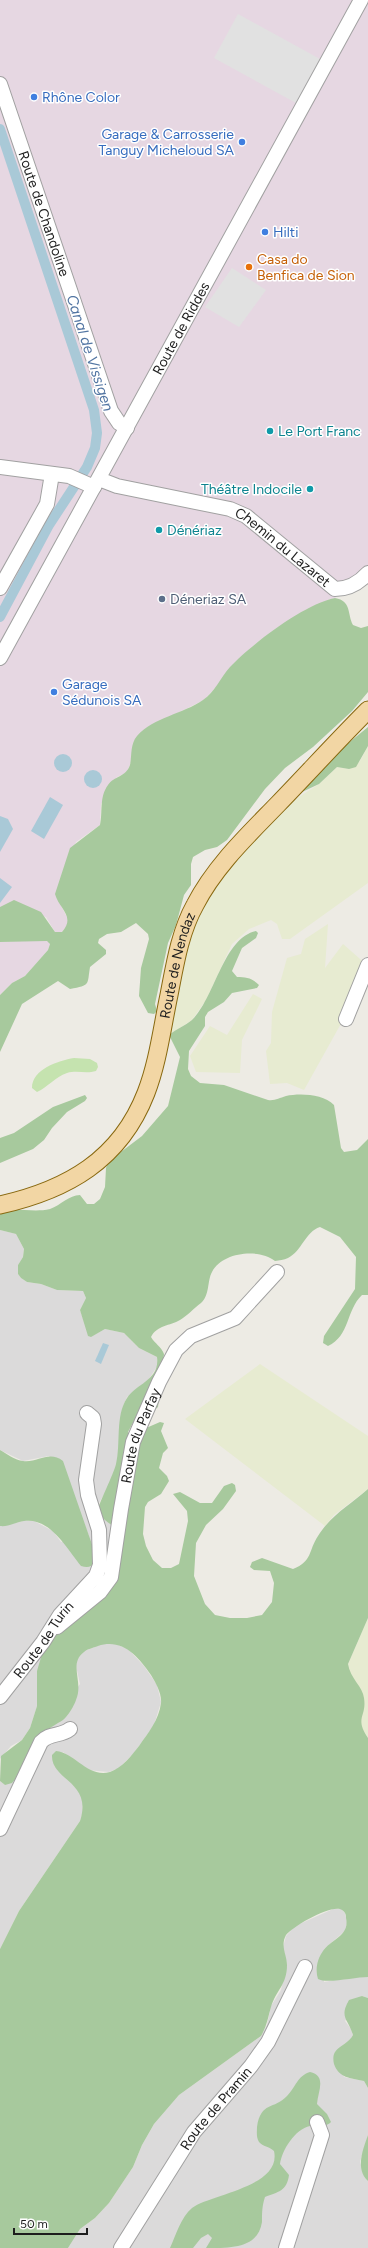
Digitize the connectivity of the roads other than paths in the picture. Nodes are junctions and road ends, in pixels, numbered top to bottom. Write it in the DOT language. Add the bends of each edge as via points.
graph roads {
  1 [pos="361,0"];
  2 [pos="0,84"];
  3 [pos="127,428"];
  4 [pos="0,467"];
  5 [pos="52,474"];
  6 [pos="93,483"];
  7 [pos="368,573"];
  8 [pos="0,588"];
  9 [pos="0,658"];
  10 [pos="368,710"];
  11 [pos="368,965"];
  12 [pos="346,1019"];
  13 [pos="0,1205"];
  14 [pos="277,1272"];
  15 [pos="87,1413"];
  16 [pos="53,1627"];
  17 [pos="0,1697"];
  18 [pos="70,1730"];
  19 [pos="0,1829"];
  20 [pos="305,1967"];
  21 [pos="317,2122"];
  22 [pos="120,2248"];
  23 [pos="286,2248"];
  1 -- 3 [label="street, Route de Riddes"];
  2 -- 3 [label="street, Route de Chandoline" via="111,411 119,423"];
  3 -- 6 [label="street, Route de Riddes"];
  4 -- 5 [label="street, Chemin du Lazaret"];
  5 -- 6 [label="street, Chemin du Lazaret"];
  5 -- 8 [label="street" via="47,504"];
  6 -- 7 [label="street, Chemin du Lazaret" via="230,508 246,516 335,589 343,589"];
  6 -- 9 [label="street, Route de Riddes"];
  10 -- 13 [label="main road, Route de Nendaz" via="233,852 200,895 182,936 150,1081 138,1112 128,1128 107,1154 75,1178 33,1197"];
  11 -- 12 [label="street"];
  14 -- 16 [label="street, Route du Parfay" via="235,1318 191,1336 176,1350 133,1442 111,1577 94,1597 57,1627"];
  15 -- 16 [label="street, Route de Turin" via="93,1418 94,1424 86,1480 99,1530 100,1565 90,1584 68,1606"];
  16 -- 17 [label="street, Route de Turin"];
  18 -- 19 [label="street" via="63,1734 48,1735 41,1742"];
  20 -- 22 [label="street, Route de Pramin" via="268,2042 194,2132"];
  21 -- 23 [label="street" via="322,2135"];
}
